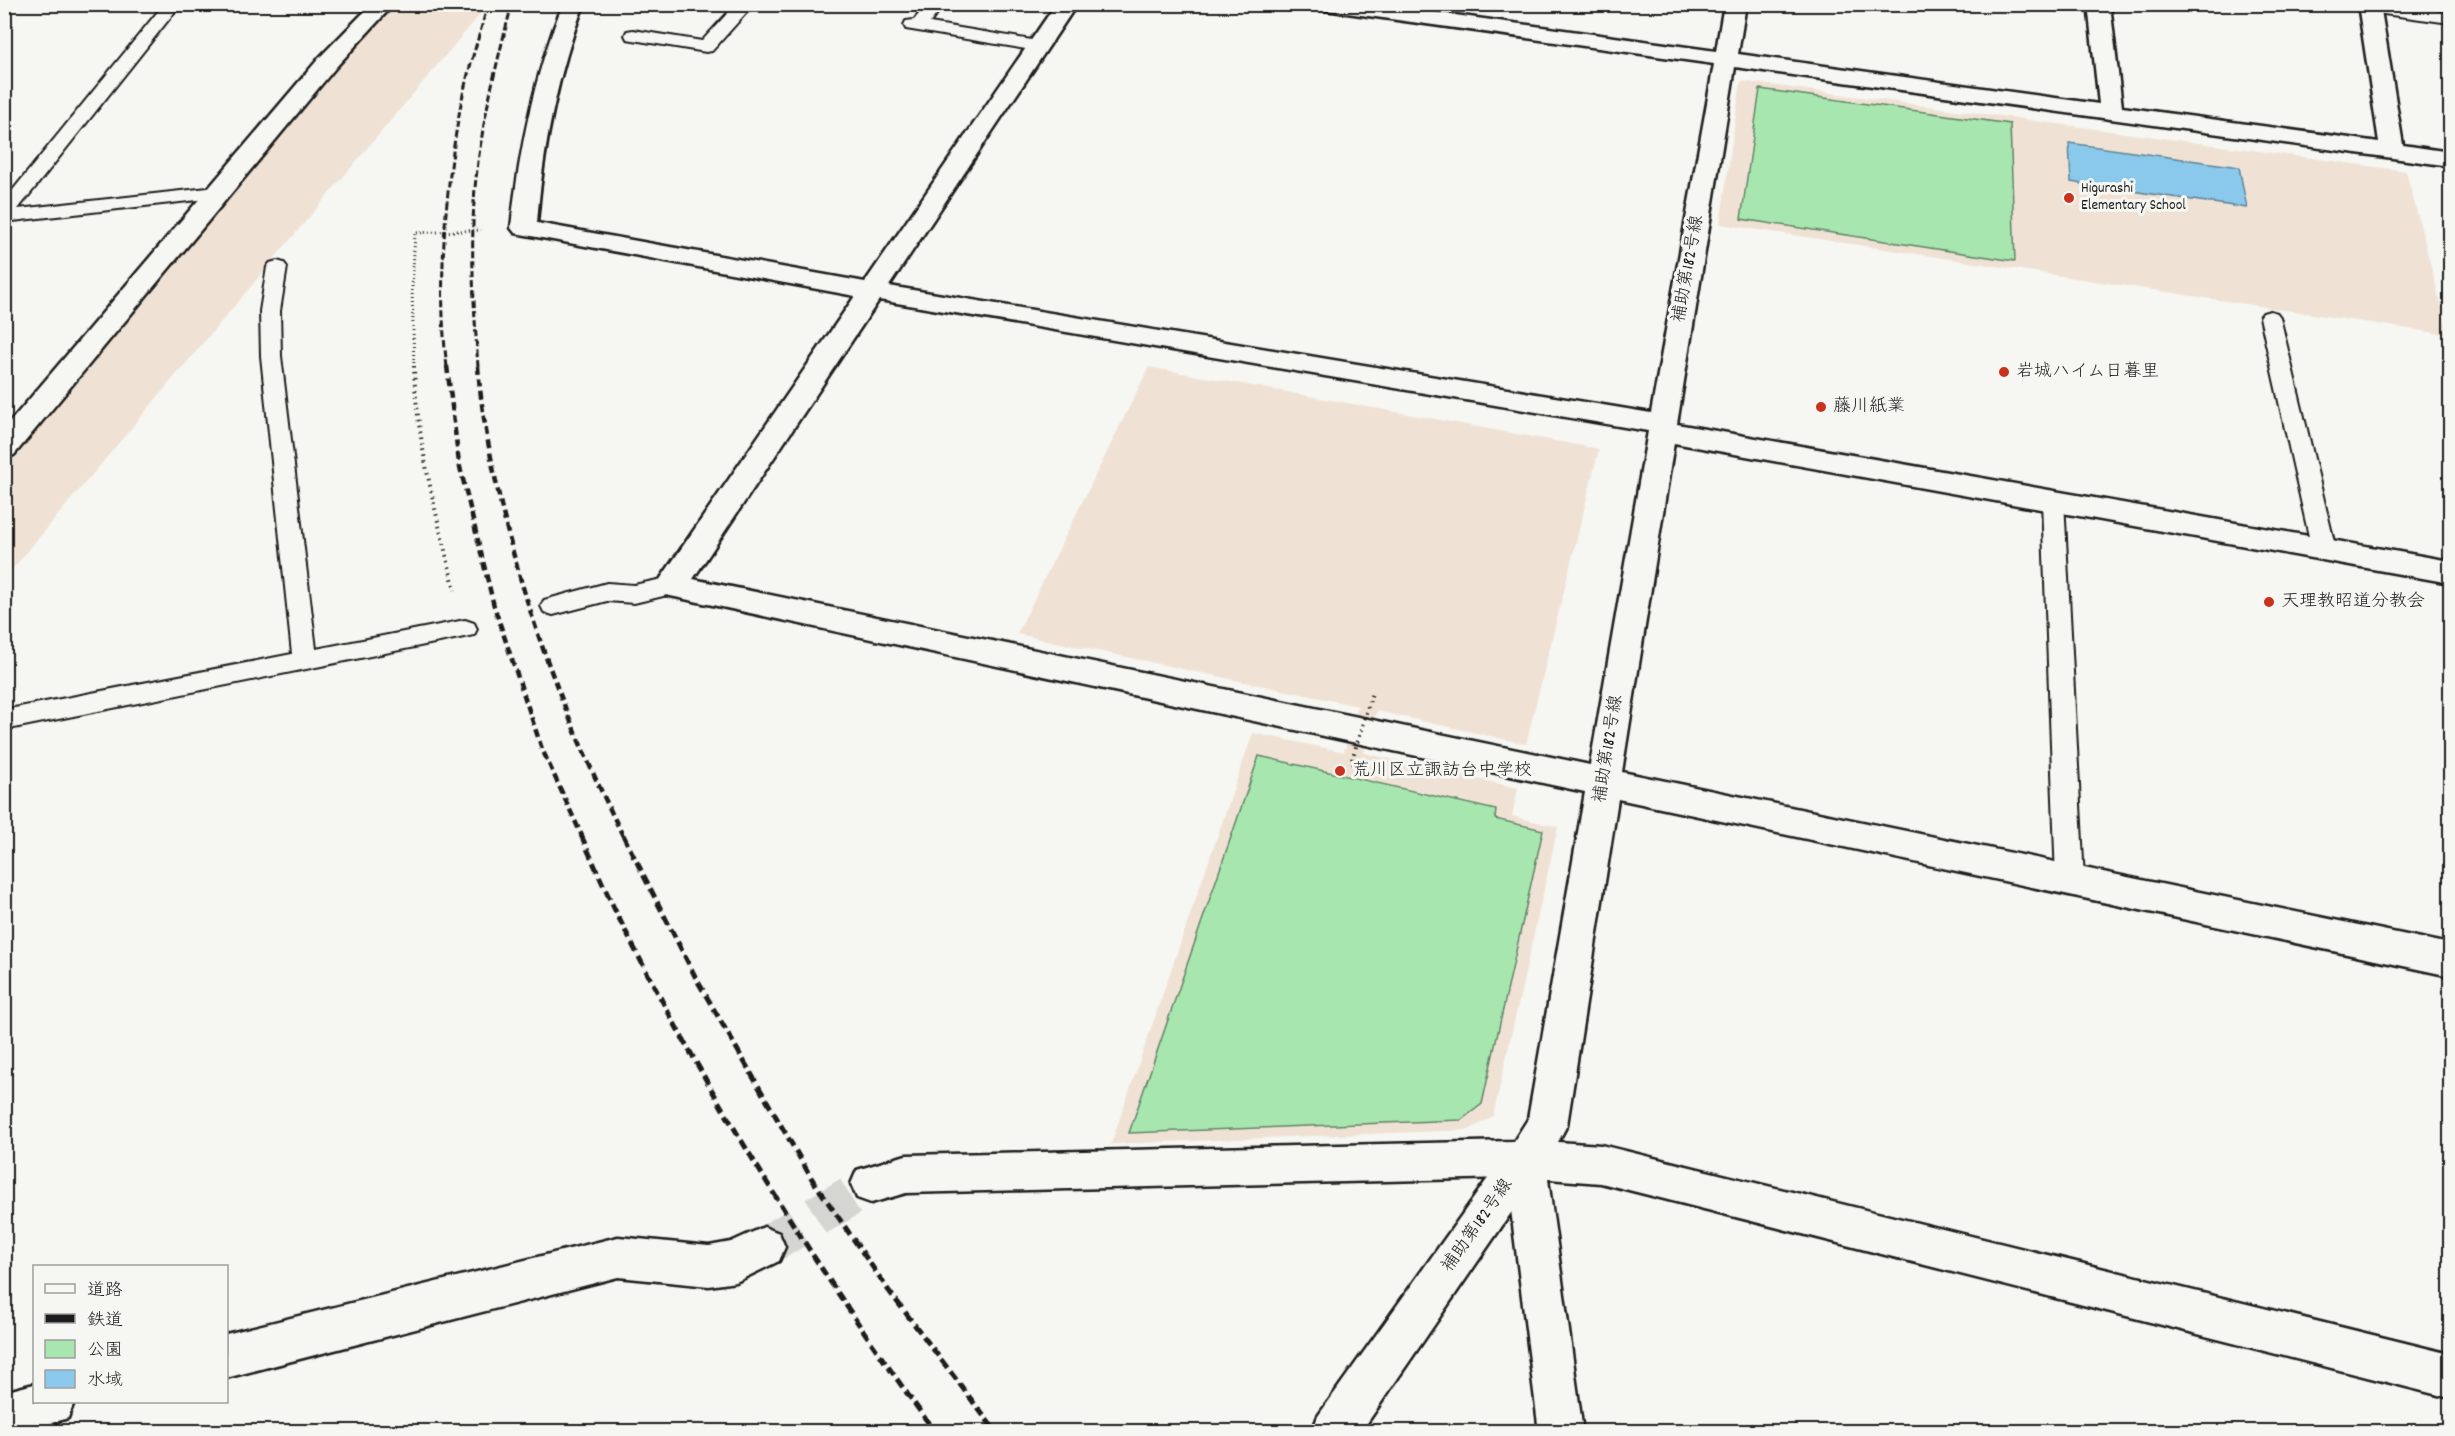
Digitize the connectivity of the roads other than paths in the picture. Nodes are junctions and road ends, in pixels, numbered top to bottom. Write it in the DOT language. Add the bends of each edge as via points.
graph roads {
  1 [pos="173,4"];
  2 [pos="384,4"];
  3 [pos="574,4"];
  4 [pos="746,4"];
  5 [pos="936,4"];
  6 [pos="1067,4"];
  7 [pos="1325,4"];
  8 [pos="1735,4"];
  9 [pos="2099,4"];
  10 [pos="2369,6"];
  11 [pos="2451,18"];
  12 [pos="633,35"];
  13 [pos="1038,46"];
  14 [pos="1724,59"];
  15 [pos="2111,112"];
  16 [pos="2392,152"];
  17 [pos="2451,159"];
  18 [pos="217,193"];
  19 [pos="4,215"];
  20 [pos="278,267"];
  21 [pos="872,291"];
  22 [pos="2270,317"];
  23 [pos="1662,427"];
  24 [pos="4,448"];
  25 [pos="2053,501"];
  26 [pos="2324,550"];
  27 [pos="2451,572"];
  28 [pos="672,586"];
  29 [pos="553,606"];
  30 [pos="465,629"];
  31 [pos="305,661"];
  32 [pos="4,720"];
  33 [pos="1603,782"];
  34 [pos="2070,880"];
  35 [pos="2451,960"];
  36 [pos="1525,1159"];
  37 [pos="871,1184"];
  38 [pos="764,1247"];
  39 [pos="228,1355"];
  40 [pos="2451,1376"];
  41 [pos="45,1403"];
  42 [pos="4,1414"];
  43 [pos="1334,1431"];
  44 [pos="1562,1431"];
  1 -- 19 [label="lane"];
  2 -- 18 [label="street" via="328,62"];
  3 -- 21 [label="street" via="543,105 526,189 524,228"];
  4 -- 12 [label="lane" via="706,47"];
  5 -- 13 [label="lane" via="915,26"];
  6 -- 13 [label="street"];
  7 -- 14 [label="street"];
  8 -- 14 [label="street, 補助第182号線"];
  9 -- 15 [label="street"];
  10 -- 11 [label="lane"];
  10 -- 16 [label="street"];
  13 -- 21 [label="street"];
  14 -- 15 [label="street"];
  14 -- 23 [label="street, 補助第182号線"];
  15 -- 16 [label="street"];
  16 -- 17 [label="street"];
  18 -- 19 [label="lane"];
  18 -- 24 [label="street"];
  20 -- 31 [label="lane" via="270,311 272,356"];
  21 -- 23 [label="street"];
  21 -- 28 [label="street"];
  22 -- 26 [label="lane"];
  23 -- 25 [label="street"];
  23 -- 33 [label="street, 補助第182号線"];
  25 -- 26 [label="street"];
  25 -- 34 [label="lane"];
  26 -- 27 [label="street"];
  28 -- 29 [label="lane" via="634,594 607,592"];
  28 -- 33 [label="street"];
  30 -- 31 [label="lane"];
  31 -- 32 [label="lane"];
  33 -- 34 [label="street"];
  33 -- 36 [label="street, 補助第182号線" via="1547,1125"];
  34 -- 35 [label="street"];
  36 -- 37 [label="street" via="906,1174"];
  36 -- 40 [label="street" via="1600,1164"];
  36 -- 43 [label="street, 補助第182号線"];
  36 -- 44 [label="street"];
  38 -- 39 [label="street" via="736,1262 709,1266 618,1257"];
  41 -- 42 [label="street"];
}
